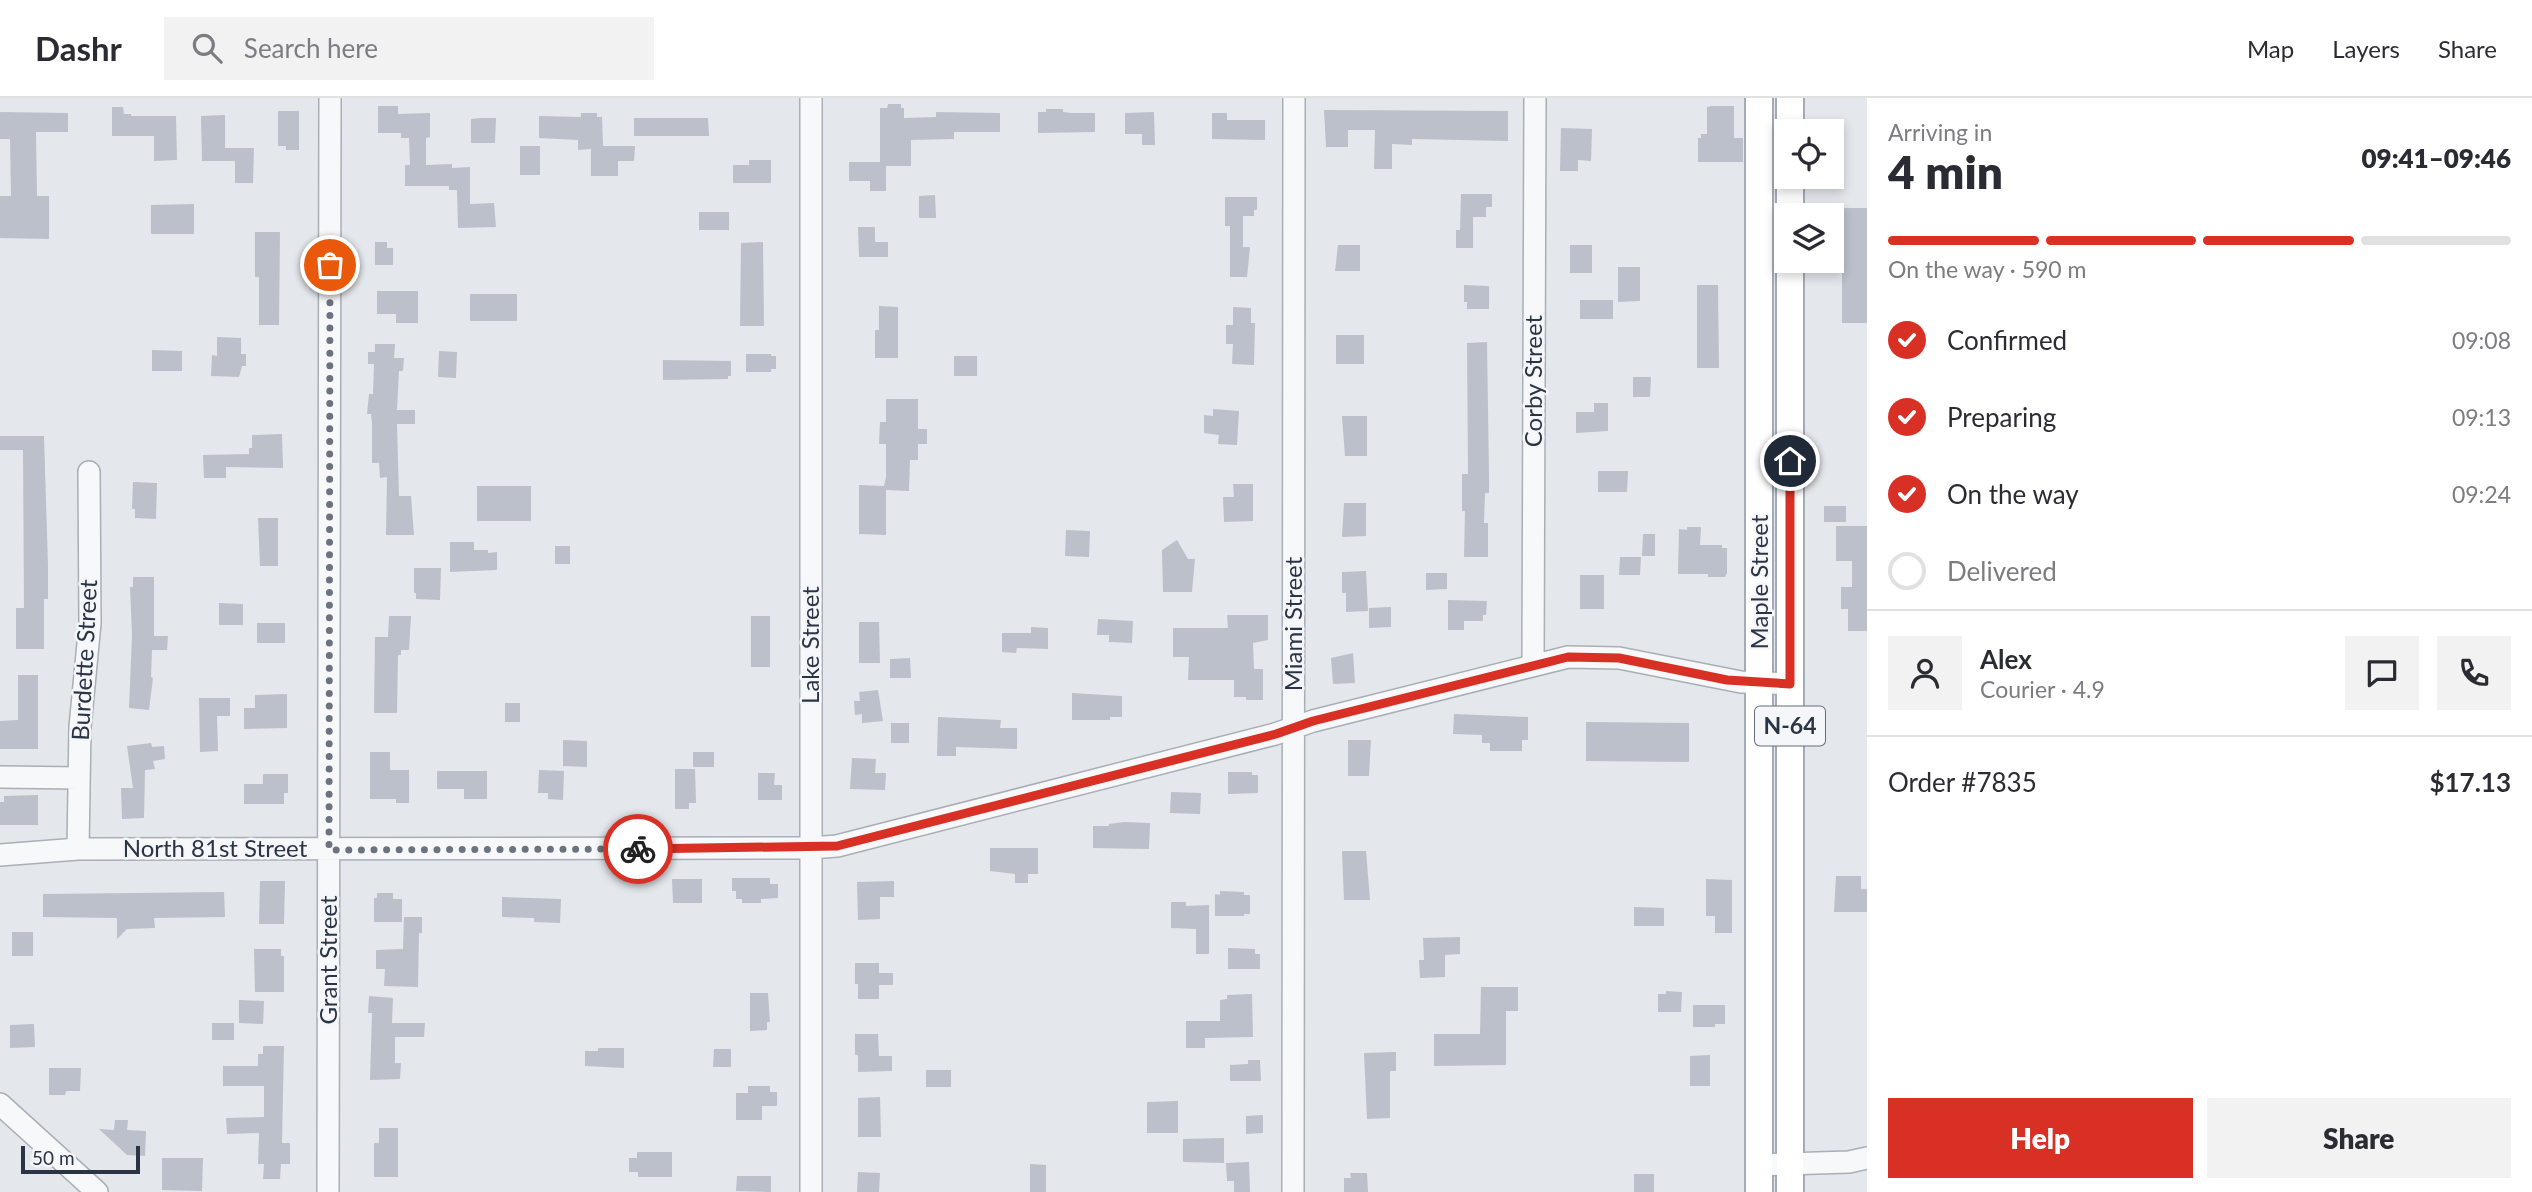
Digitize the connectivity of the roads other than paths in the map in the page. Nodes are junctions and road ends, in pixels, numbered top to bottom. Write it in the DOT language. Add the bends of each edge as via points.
graph roads {
  1 [pos="330,98"];
  2 [pos="811,98"];
  3 [pos="1294,98"];
  4 [pos="1535,98"];
  5 [pos="1759,98"];
  6 [pos="1790,98"];
  7 [pos="1790,119"];
  8 [pos="1790,273"];
  9 [pos="89,472"];
  10 [pos="1533,664"];
  11 [pos="1760,684"];
  12 [pos="1790,684"];
  13 [pos="1294,727"];
  14 [pos="0,777"];
  15 [pos="79,778"];
  16 [pos="811,848"];
  17 [pos="78,849"];
  18 [pos="329,850"];
  19 [pos="0,855"];
  20 [pos="0,1104"];
  21 [pos="1867,1158"];
  22 [pos="1759,1164"];
  23 [pos="1790,1164"];
  24 [pos="97,1192"];
  25 [pos="328,1192"];
  26 [pos="811,1192"];
  27 [pos="1293,1192"];
  28 [pos="1759,1192"];
  29 [pos="1790,1192"];
  1 -- 18 [label="street, Grant Street"];
  2 -- 16 [label="street, Lake Street"];
  3 -- 13 [label="street, Miami Street"];
  4 -- 10 [label="street, Corby Street"];
  5 -- 11 [label="main road, Maple Street / N-64"];
  6 -- 7 [label="main road"];
  8 -- 12 [label="main road, Maple Street / N-64"];
  9 -- 15 [label="street, Burdette Street" via="90,623"];
  10 -- 11 [label="street, North 81st Street" via="1568,657 1619,658"];
  10 -- 13 [label="street, North 81st Street"];
  11 -- 12 [label="street, North 81st Street"];
  11 -- 22 [label="main road, Maple Street / N-64"];
  12 -- 23 [label="main road, Maple Street / N-64"];
  13 -- 16 [label="street, North 81st Street" via="837,846"];
  13 -- 27 [label="street, Miami Street"];
  14 -- 15 [label="street"];
  15 -- 17 [label="street, Burdette Street"];
  16 -- 18 [label="street, North 81st Street"];
  16 -- 26 [label="street, Lake Street"];
  17 -- 18 [label="street, North 81st Street"];
  17 -- 19 [label="street, North 81st Street"];
  18 -- 25 [label="street, Grant Street"];
  20 -- 24 [label="street"];
  21 -- 23 [label="street"];
  22 -- 23 [label="street"];
  22 -- 28 [label="main road, Maple Street / N-64"];
  23 -- 29 [label="main road, Maple Street / N-64"];
}
